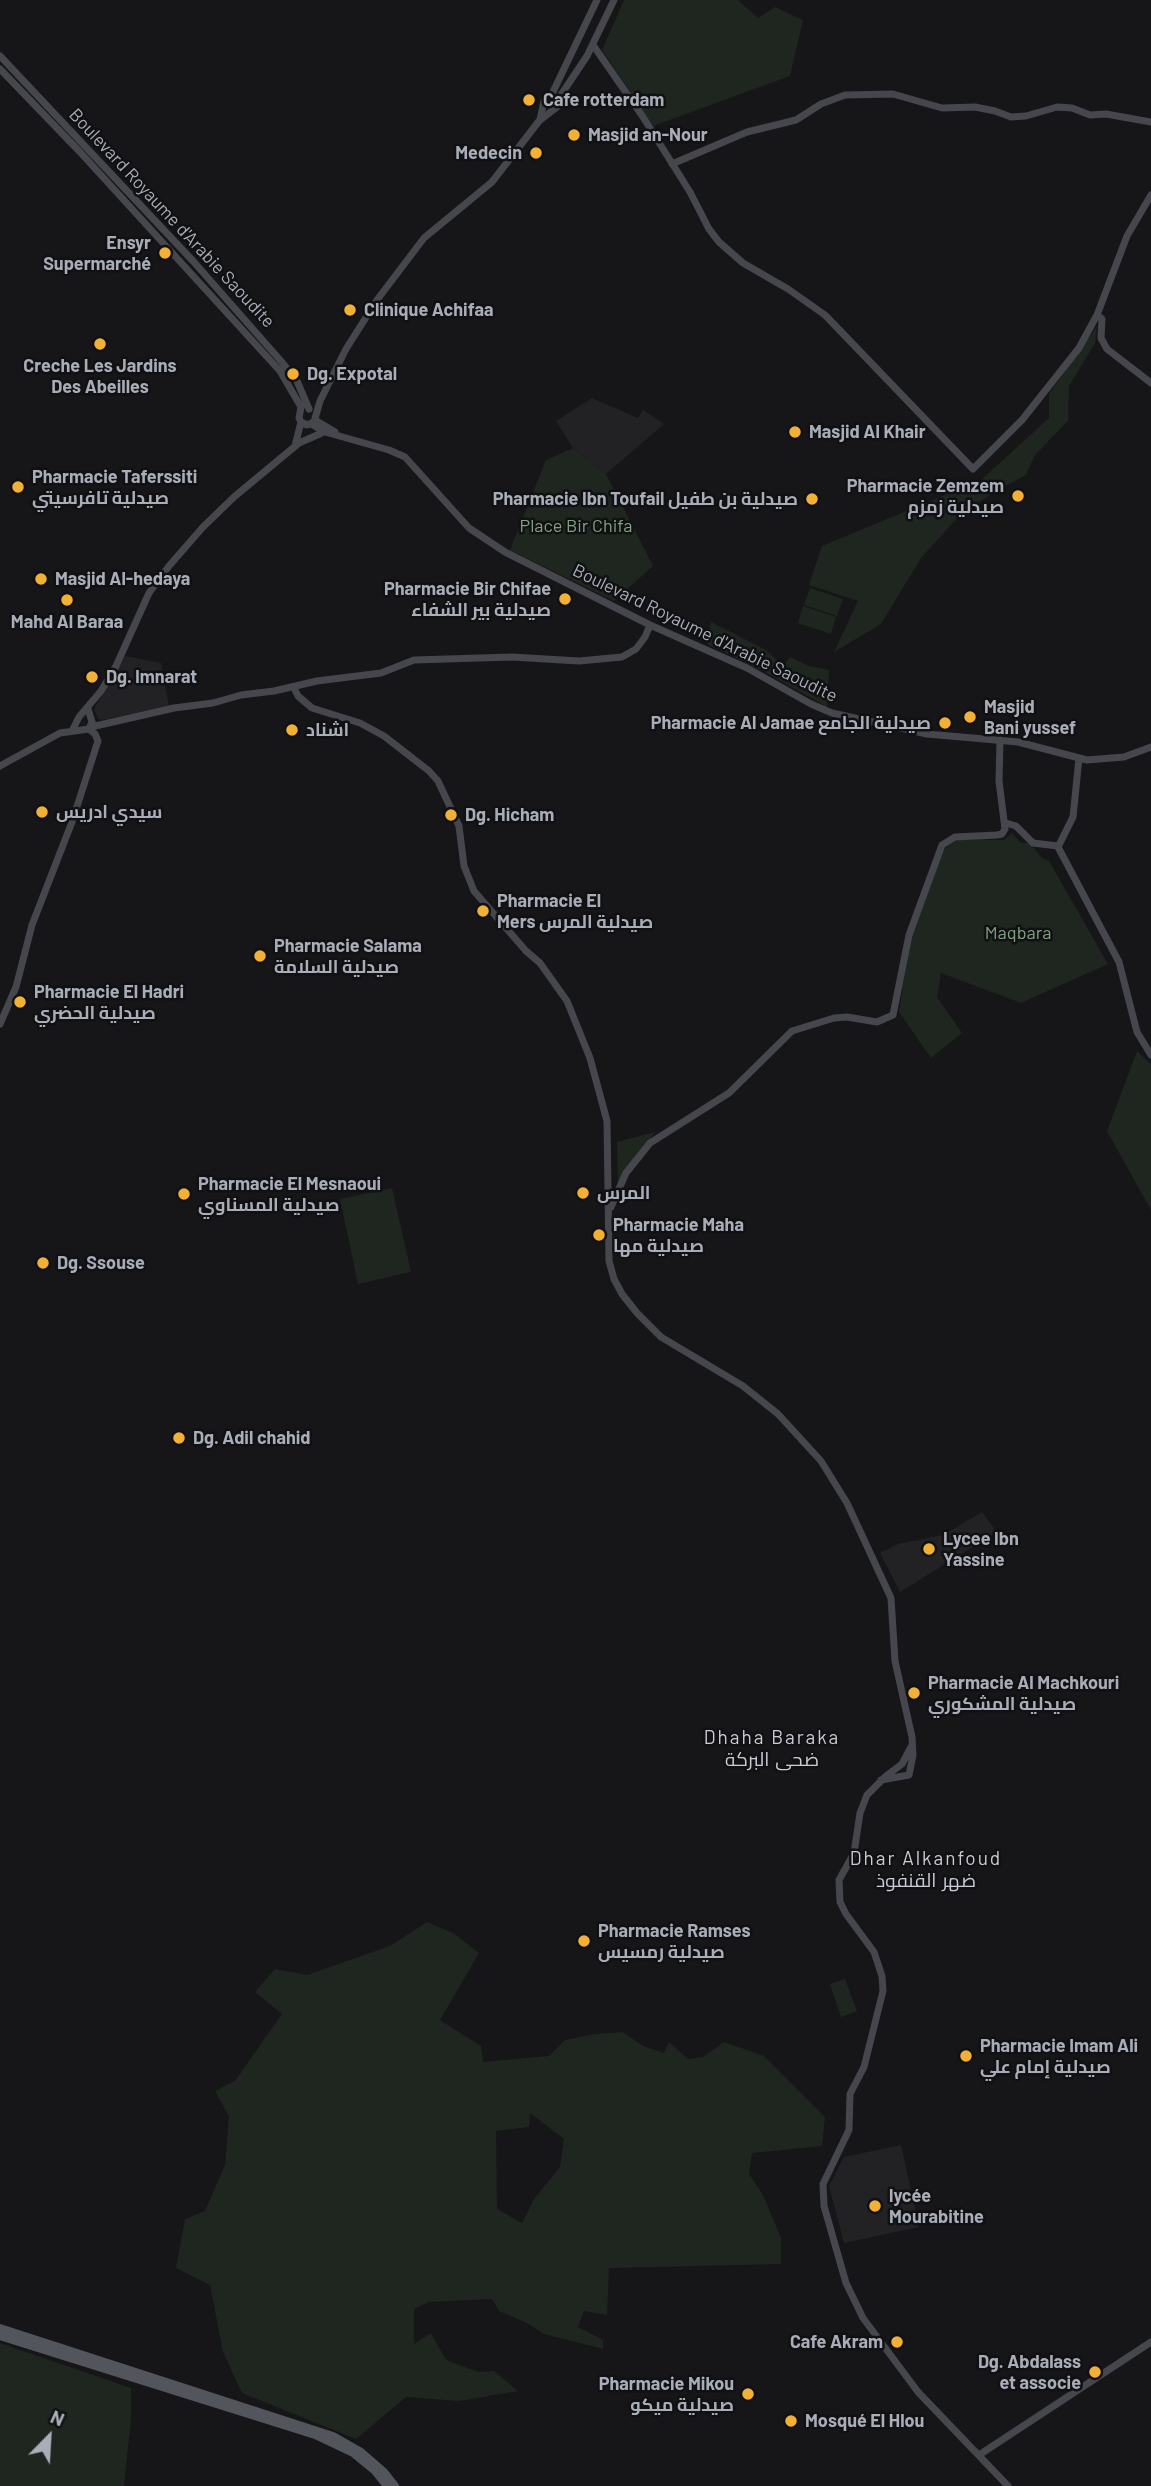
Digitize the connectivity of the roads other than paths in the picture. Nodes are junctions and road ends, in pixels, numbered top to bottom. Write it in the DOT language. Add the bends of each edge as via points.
graph roads {
  1 [pos="597,0"];
  2 [pos="614,0"];
  3 [pos="593,44"];
  4 [pos="0,56"];
  5 [pos="0,69"];
  6 [pos="554,99"];
  7 [pos="544,106"];
  8 [pos="552,110"];
  9 [pos="539,121"];
  10 [pos="1151,122"];
  11 [pos="672,164"];
  12 [pos="1151,195"];
  13 [pos="1097,315"];
  14 [pos="1151,383"];
  15 [pos="309,417"];
  16 [pos="325,432"];
  17 [pos="338,434"];
  18 [pos="297,445"];
  19 [pos="650,625"];
  20 [pos="294,688"];
  21 [pos="85,722"];
  22 [pos="1000,740"];
  23 [pos="1149,750"];
  24 [pos="1079,758"];
  25 [pos="0,766"];
  26 [pos="1006,822"];
  27 [pos="1058,846"];
  28 [pos="0,1024"];
  29 [pos="1151,1055"];
  30 [pos="609,1214"];
  31 [pos="0,2328"];
  32 [pos="0,2336"];
  33 [pos="1151,2342"];
  34 [pos="979,2455"];
  35 [pos="387,2486"];
  36 [pos="395,2486"];
  37 [pos="1008,2486"];
  1 -- 6 [label="street"];
  2 -- 3 [label="street"];
  3 -- 6 [label="street"];
  3 -- 11 [label="street"];
  4 -- 15 [label="street, Boulevard Royaume d'Arabie Saoudite" via="280,360 297,381"];
  5 -- 15 [label="street, Boulevard Royaume d'Arabie Saoudite" via="238,323 280,371"];
  6 -- 7 [label="street" via="545,99"];
  6 -- 8 [label="street" via="557,107"];
  7 -- 8 [label="street"];
  7 -- 9 [label="street"];
  8 -- 9 [label="street"];
  9 -- 15 [label="street" via="492,182 424,239 377,300"];
  10 -- 11 [label="street" via="1057,107 1010,117 975,107 942,108 893,94 845,95 796,120 738,135"];
  11 -- 13 [label="street" via="719,242 743,263 825,315 973,469 1038,401 1072,358"];
  12 -- 13 [label="street" via="1126,236"];
  13 -- 14 [label="street" via="1102,319 1101,338 1107,349"];
  15 -- 16 [label="street, Boulevard Royaume d'Arabie Saoudite"];
  15 -- 17 [label="street, Boulevard Royaume d'Arabie Saoudite"];
  15 -- 18 [label="street"];
  16 -- 17 [label="street, Boulevard Royaume d'Arabie Saoudite"];
  16 -- 18 [label="street"];
  17 -- 19 [label="street, Boulevard Royaume d'Arabie Saoudite" via="405,457 481,538"];
  18 -- 21 [label="street" via="233,496 169,566 149,593"];
  19 -- 20 [label="street" via="636,649 622,657 414,660 381,673"];
  19 -- 22 [label="street, Boulevard Royaume d'Arabie Saoudite" via="837,715 927,734"];
  20 -- 21 [label="street" via="101,724"];
  20 -- 30 [label="street" via="312,708 384,736 438,781 460,826 464,866 474,891 540,963 575,1018 607,1121"];
  21 -- 25 [label="street"];
  21 -- 28 [label="street" via="98,741"];
  22 -- 24 [label="street, Boulevard Royaume d'Arabie Saoudite"];
  22 -- 26 [label="street" via="1000,791"];
  23 -- 24 [label="street, Boulevard Royaume d'Arabie Saoudite" via="1101,761"];
  24 -- 27 [label="street" via="1073,817"];
  26 -- 27 [label="street" via="1033,843"];
  26 -- 30 [label="street" via="1000,835 955,837 942,845 912,926 893,1015 877,1022 834,1018 792,1031 729,1093 650,1143 626,1173"];
  27 -- 29 [label="street" via="1119,962 1137,1031"];
  30 -- 34 [label="street" via="611,1270 632,1307 661,1337 736,1381 770,1407 816,1455 848,1503 891,1598 895,1661 913,1755 903,1769 881,1780 867,1795 854,1853 841,1874 841,1902 874,1952 883,1991 864,2067 850,2094 849,2130 823,2184 824,2206 846,2283 863,2319 918,2392"];
  31 -- 36 [label="main road" via="333,2436 361,2452"];
  32 -- 35 [label="main road" via="324,2439 353,2453"];
  33 -- 34 [label="street"];
  34 -- 37 [label="street"];
}
